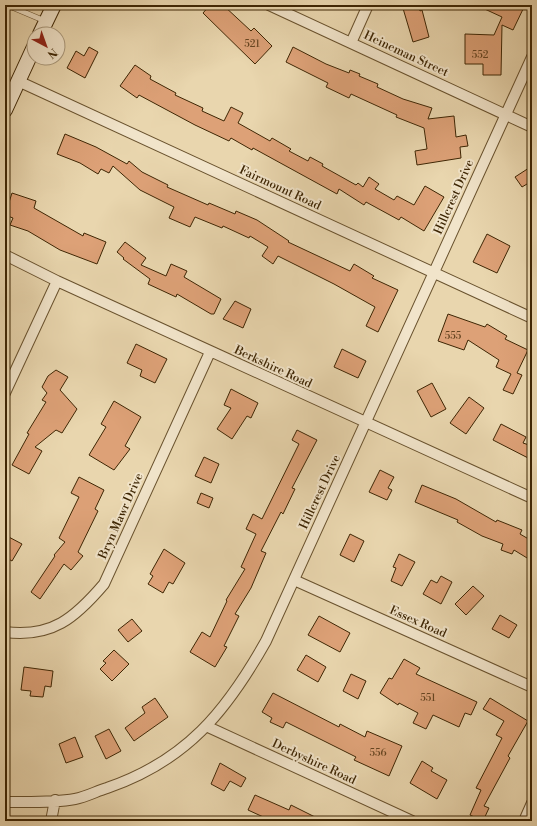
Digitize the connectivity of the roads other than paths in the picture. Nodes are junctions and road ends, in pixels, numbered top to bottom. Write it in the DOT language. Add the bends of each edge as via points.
graph roads {
  1 [pos="7,5"];
  2 [pos="54,5"];
  3 [pos="269,5"];
  4 [pos="368,5"];
  5 [pos="40,26"];
  6 [pos="44,26"];
  7 [pos="350,43"];
  8 [pos="532,57"];
  9 [pos="26,64"];
  10 [pos="18,81"];
  11 [pos="5,110"];
  12 [pos="505,115"];
  13 [pos="532,127"];
  14 [pos="5,255"];
  15 [pos="434,273"];
  16 [pos="56,281"];
  17 [pos="532,318"];
  18 [pos="210,352"];
  19 [pos="5,393"];
  20 [pos="366,423"];
  21 [pos="532,498"];
  22 [pos="294,580"];
  23 [pos="5,632"];
  24 [pos="532,687"];
  25 [pos="206,726"];
  26 [pos="55,800"];
  27 [pos="5,802"];
  28 [pos="532,803"];
  29 [pos="51,821"];
  30 [pos="412,821"];
  31 [pos="524,821"];
  1 -- 5 [label="lane"];
  2 -- 6 [label="main road"];
  3 -- 7 [label="street, Heineman Street"];
  4 -- 7 [label="street"];
  7 -- 12 [label="street, Heineman Street"];
  8 -- 12 [label="street, Hillcrest Drive"];
  9 -- 10 [label="main road"];
  10 -- 11 [label="main road"];
  10 -- 15 [label="street, Fairmount Road"];
  12 -- 13 [label="street, Heineman Street"];
  12 -- 15 [label="street, Hillcrest Drive"];
  14 -- 16 [label="street, Berkshire Road"];
  15 -- 17 [label="street, Fairmount Road"];
  15 -- 20 [label="street, Hillcrest Drive"];
  16 -- 18 [label="street, Berkshire Road"];
  16 -- 19 [label="street"];
  18 -- 20 [label="street, Berkshire Road"];
  18 -- 23 [label="street, Bryn Mawr Drive" via="104,584 85,606 62,624 29,633"];
  20 -- 21 [label="street, Berkshire Road"];
  20 -- 22 [label="street, Hillcrest Drive"];
  22 -- 24 [label="street, Essex Road"];
  22 -- 25 [label="street, Hillcrest Drive" via="266,641 245,678 219,714"];
  25 -- 26 [label="street, Hillcrest Drive" via="178,752 128,781 75,799"];
  25 -- 30 [label="street, Derbyshire Road"];
  26 -- 27 [label="street, Hillcrest Drive"];
  26 -- 29 [label="street"];
  28 -- 31 [label="street"];
}
